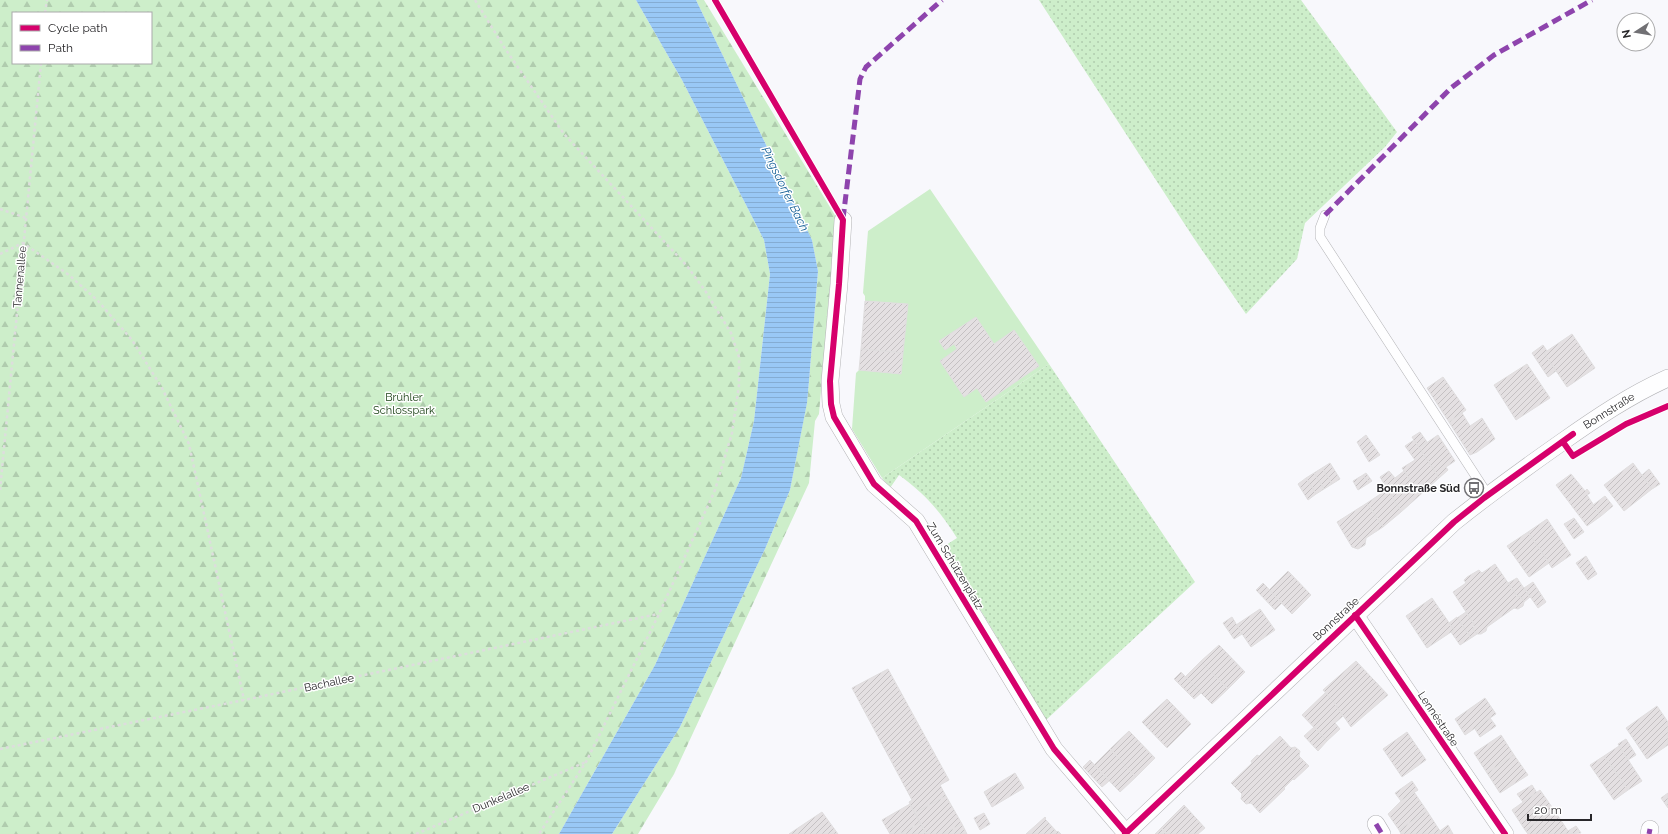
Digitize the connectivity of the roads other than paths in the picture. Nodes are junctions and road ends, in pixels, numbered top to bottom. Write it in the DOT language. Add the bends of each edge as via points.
graph roads {
  1 [pos="1325,215"];
  2 [pos="843,220"];
  3 [pos="1668,378"];
  4 [pos="1488,495"];
  5 [pos="1355,615"];
  6 [pos="1126,834"];
  7 [pos="1505,834"];
  1 -- 4 [label="lane" via="1320,237"];
  2 -- 6 [label="street, Zum Schützenplatz" via="830,381 834,417 874,484 916,521 1054,749"];
  3 -- 4 [label="street, Bonnstraße" via="1646,388 1573,434"];
  4 -- 5 [label="street, Bonnstraße" via="1454,522"];
  5 -- 6 [label="street, Bonnstraße"];
  5 -- 7 [label="street, Lennéstraße"];
}
